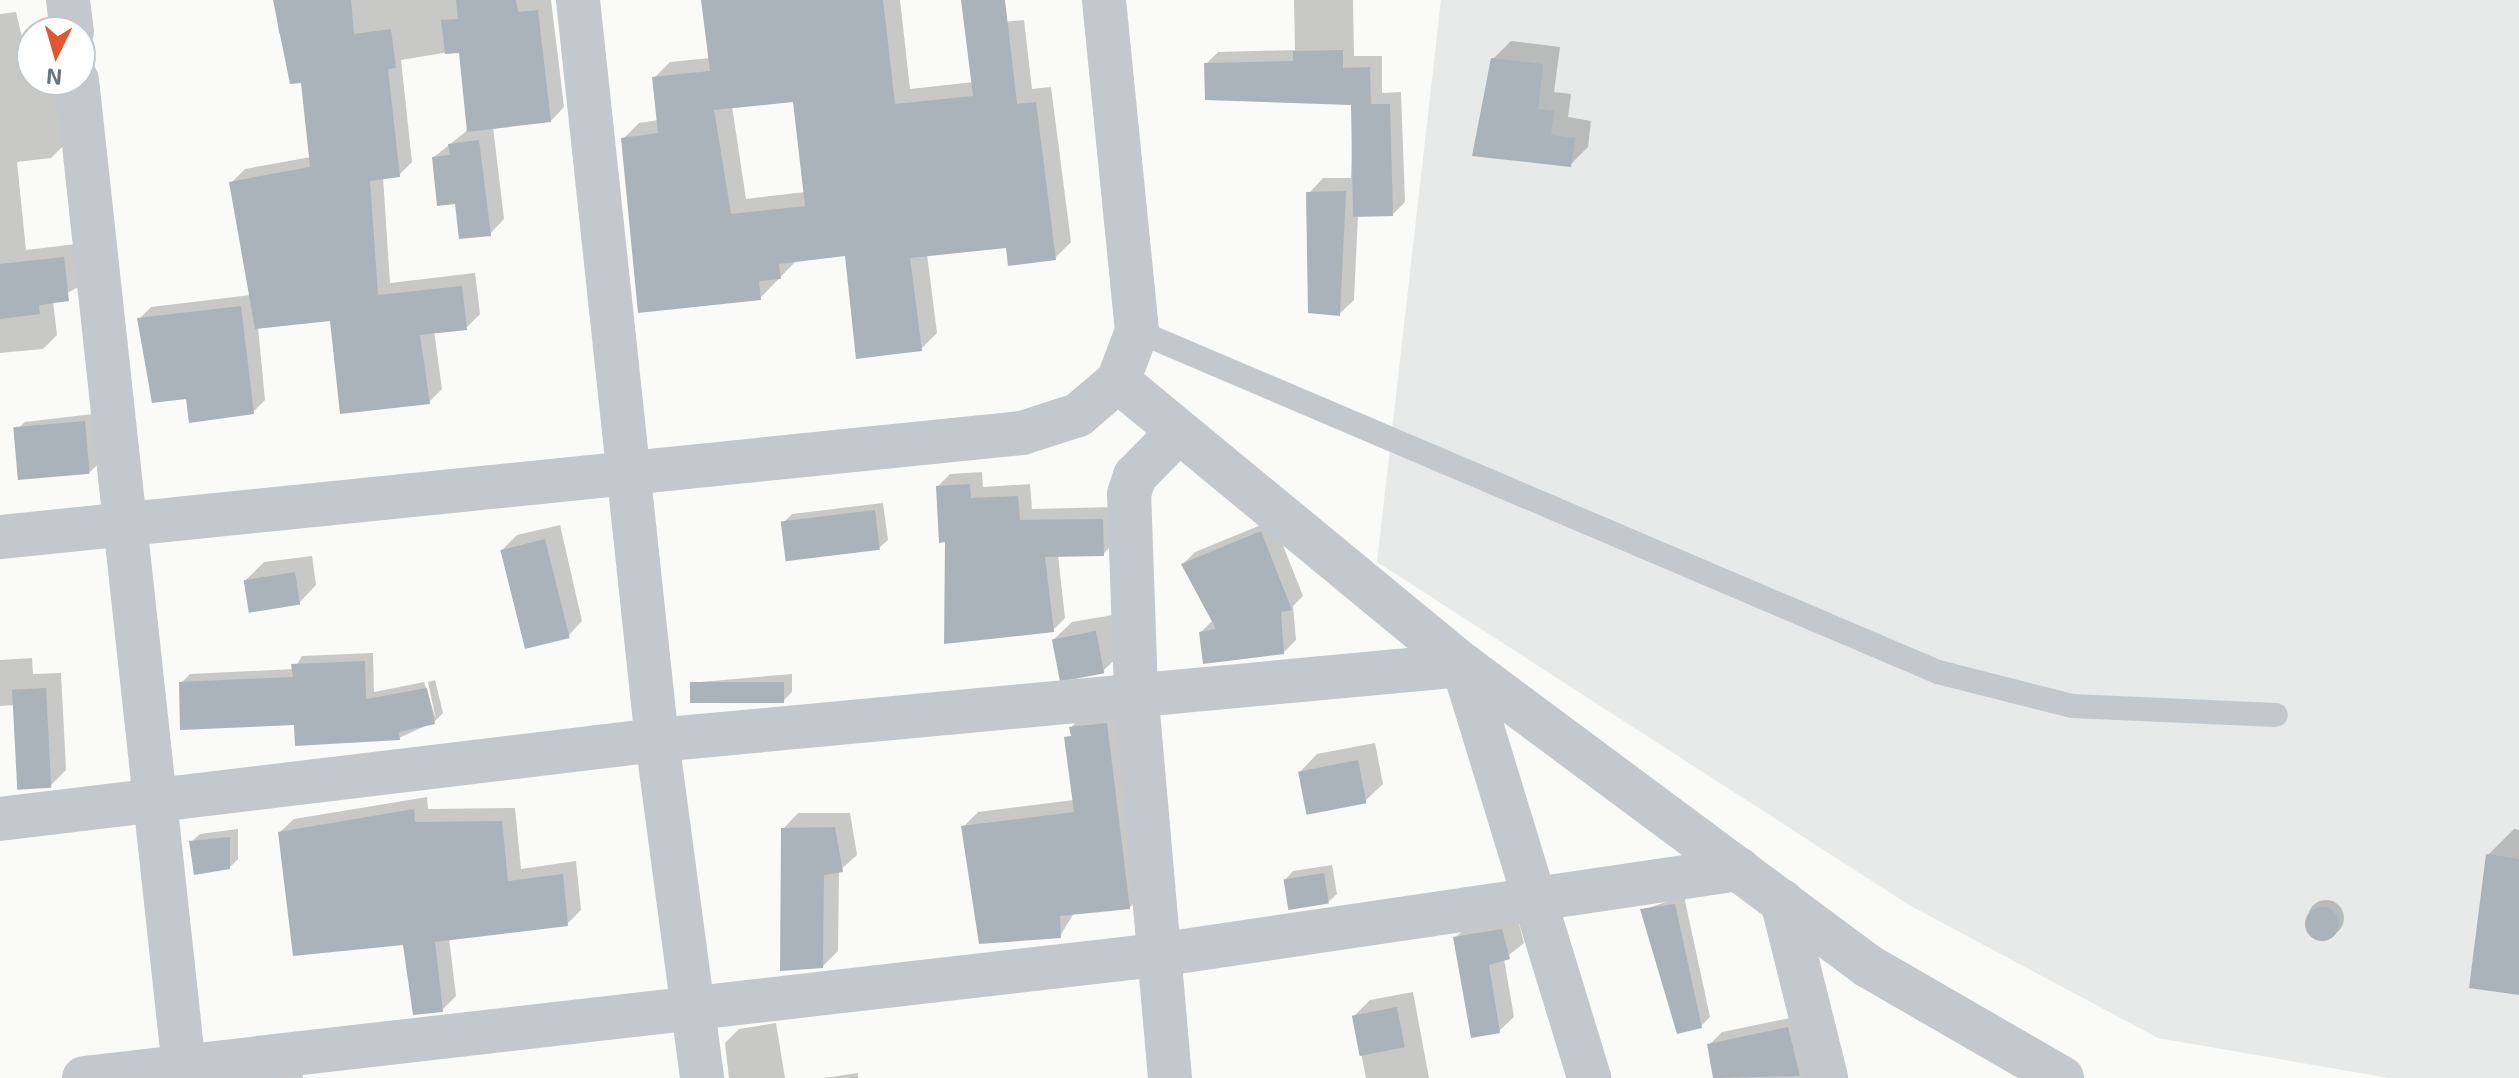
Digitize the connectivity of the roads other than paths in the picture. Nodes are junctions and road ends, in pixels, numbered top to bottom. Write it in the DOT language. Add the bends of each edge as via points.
graph roads {
  1 [pos="578,0"];
  2 [pos="1104,0"];
  3 [pos="79,96"];
  4 [pos="1137,331"];
  5 [pos="1118,381"];
  6 [pos="1176,434"];
  7 [pos="630,472"];
  8 [pos="126,524"];
  9 [pos="0,537"];
  10 [pos="1463,665"];
  11 [pos="1136,691"];
  12 [pos="2276,715"];
  13 [pos="657,740"];
  14 [pos="156,802"];
  15 [pos="0,819"];
  16 [pos="1739,869"];
  17 [pos="1782,901"];
  18 [pos="1534,905"];
  19 [pos="1157,955"];
  20 [pos="692,1008"];
  21 [pos="184,1073"];
  22 [pos="84,1078"];
  23 [pos="702,1078"];
  24 [pos="1170,1078"];
  25 [pos="1589,1078"];
  26 [pos="1826,1078"];
  27 [pos="2062,1078"];
  1 -- 7 [label="street"];
  2 -- 4 [label="street"];
  3 -- 8 [label="street"];
  4 -- 5 [label="street"];
  4 -- 12 [label="lane" via="1938,672 2072,706"];
  5 -- 6 [label="street"];
  5 -- 7 [label="street" via="1078,415 1022,433"];
  6 -- 10 [label="street"];
  6 -- 11 [label="street" via="1135,476 1129,494"];
  7 -- 8 [label="street"];
  7 -- 13 [label="street"];
  8 -- 9 [label="street"];
  8 -- 14 [label="street"];
  10 -- 11 [label="street"];
  10 -- 16 [label="street"];
  10 -- 18 [label="street"];
  11 -- 13 [label="street"];
  11 -- 19 [label="street"];
  13 -- 14 [label="street"];
  13 -- 20 [label="street"];
  14 -- 15 [label="street"];
  14 -- 21 [label="street"];
  16 -- 17 [label="street"];
  16 -- 18 [label="street"];
  17 -- 26 [label="street"];
  17 -- 27 [label="street" via="1907,993"];
  18 -- 19 [label="street"];
  18 -- 25 [label="street"];
  19 -- 20 [label="street"];
  19 -- 24 [label="street"];
  20 -- 21 [label="street"];
  20 -- 23 [label="street"];
  21 -- 22 [label="street"];
}
